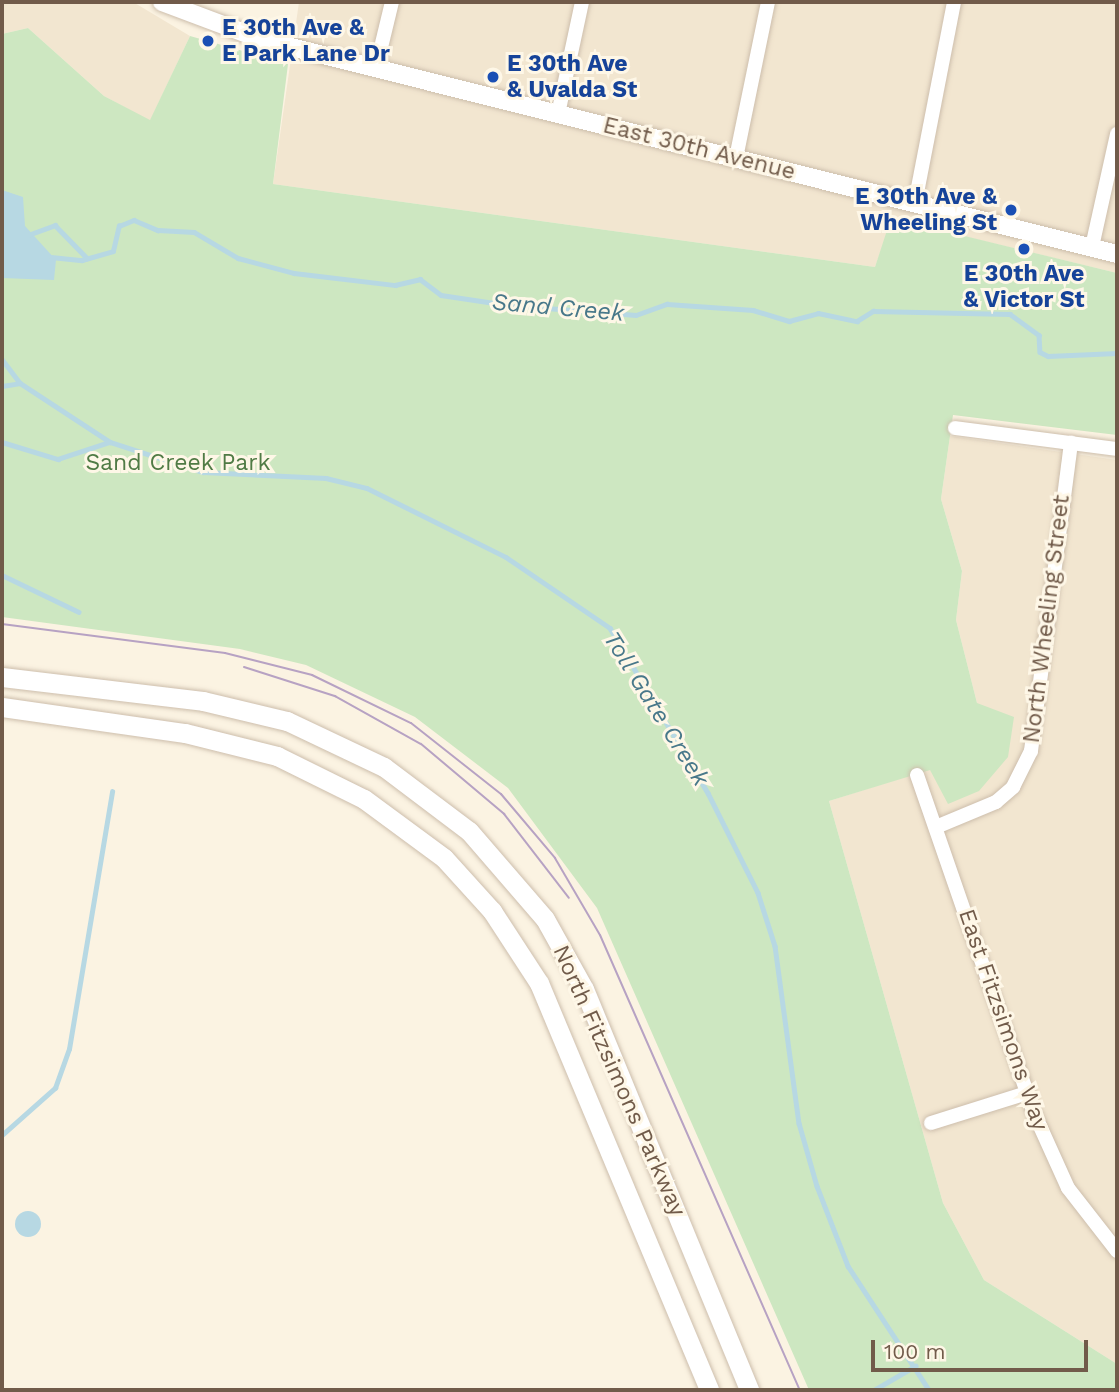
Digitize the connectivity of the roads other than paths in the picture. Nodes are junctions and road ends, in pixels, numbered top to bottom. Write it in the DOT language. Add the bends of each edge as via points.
graph roads {
  1 [pos="162,2"];
  2 [pos="392,2"];
  3 [pos="582,2"];
  4 [pos="768,2"];
  5 [pos="954,2"];
  6 [pos="376,68"];
  7 [pos="558,114"];
  8 [pos="1117,134"];
  9 [pos="736,158"];
  10 [pos="915,204"];
  11 [pos="1092,247"];
  12 [pos="1117,254"];
  13 [pos="955,428"];
  14 [pos="1071,443"];
  15 [pos="1117,449"];
  16 [pos="2,677"];
  17 [pos="2,708"];
  18 [pos="918,775"];
  19 [pos="936,827"];
  20 [pos="1027,1093"];
  21 [pos="931,1123"];
  22 [pos="1116,1246"];
  23 [pos="709,1390"];
  24 [pos="749,1390"];
  1 -- 6 [label="street, East 30th Avenue" via="213,25"];
  2 -- 6 [label="street"];
  3 -- 7 [label="street"];
  4 -- 9 [label="street"];
  5 -- 10 [label="street"];
  6 -- 7 [label="street, East 30th Avenue"];
  7 -- 9 [label="street, East 30th Avenue"];
  8 -- 11 [label="street"];
  9 -- 10 [label="street, East 30th Avenue"];
  10 -- 11 [label="street, East 30th Avenue"];
  11 -- 12 [label="street, East 30th Avenue"];
  13 -- 14 [label="street"];
  14 -- 15 [label="street"];
  14 -- 19 [label="street, North Wheeling Street" via="1028,758 996,802"];
  16 -- 24 [label="main road, North Fitzsimons Parkway" via="203,701 287,721 384,767 469,831 545,919 584,989"];
  17 -- 23 [label="main road, North Fitzsimons Parkway" via="185,733 277,756 364,799 444,858 500,920 539,983"];
  18 -- 19 [label="street, East Fitzsimons Way"];
  19 -- 20 [label="street, East Fitzsimons Way"];
  20 -- 21 [label="street"];
  20 -- 22 [label="street, East Fitzsimons Way" via="1068,1188"];
}
